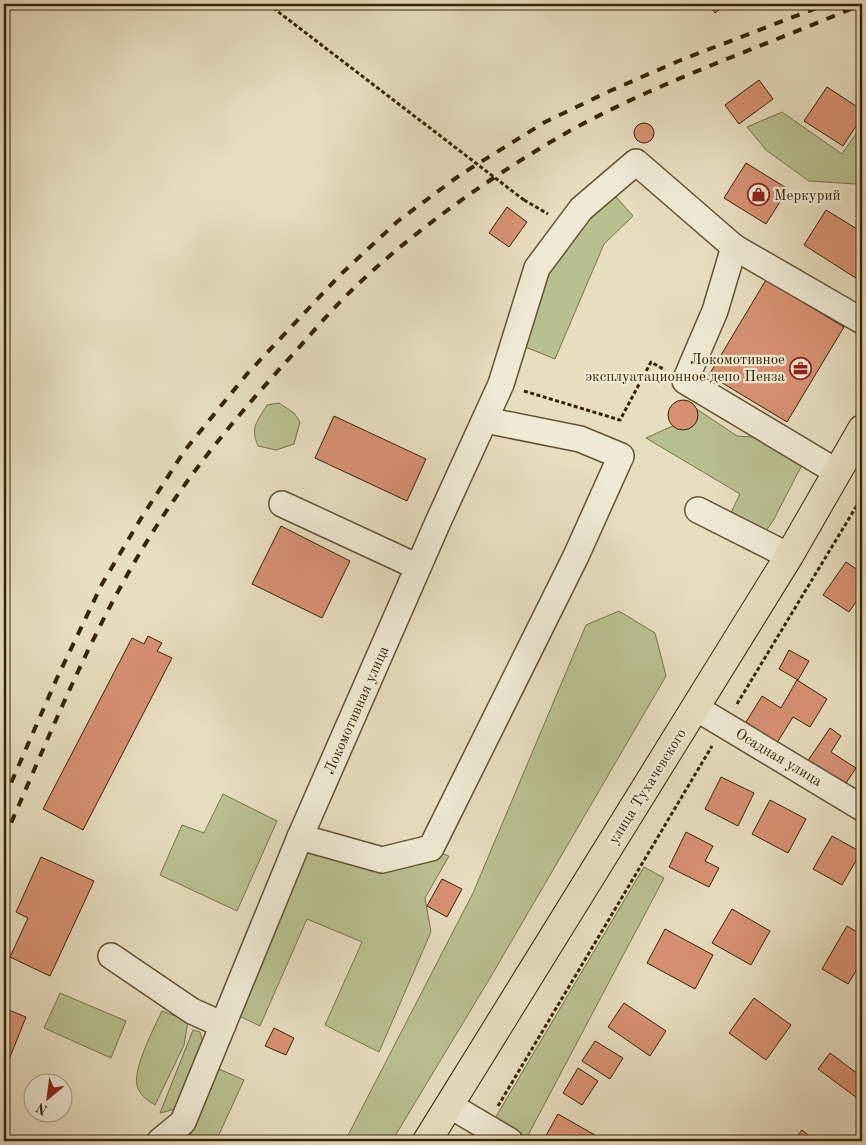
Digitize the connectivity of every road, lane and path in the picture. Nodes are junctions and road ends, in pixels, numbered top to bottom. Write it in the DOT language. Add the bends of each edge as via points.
graph roads {
  1 [pos="268,4"];
  2 [pos="552,216"];
  3 [pos="734,247"];
  4 [pos="862,321"];
  5 [pos="685,381"];
  6 [pos="501,384"];
  7 [pos="485,420"];
  8 [pos="862,429"];
  9 [pos="838,472"];
  10 [pos="862,497"];
  11 [pos="282,504"];
  12 [pos="698,510"];
  13 [pos="789,556"];
  14 [pos="418,567"];
  15 [pos="696,708"];
  16 [pos="725,724"];
  17 [pos="862,808"];
  18 [pos="300,837"];
  19 [pos="111,956"];
  20 [pos="222,1025"];
  21 [pos="449,1105"];
  22 [pos="486,1126"];
  23 [pos="160,1141"];
  24 [pos="427,1141"];
  25 [pos="510,1141"];
  1 -- 2 [label="path, bridge" via="524,200"];
  3 -- 4 [label="street"];
  3 -- 5 [label="street" via="715,311"];
  3 -- 6 [label="street, Локомотивная улица" via="636,162 581,209 536,268"];
  5 -- 6 [label="path" via="651,362 620,420"];
  5 -- 9 [label="street"];
  6 -- 7 [label="street, Локомотивная улица"];
  7 -- 14 [label="street, Локомотивная улица"];
  7 -- 18 [label="street" via="580,439 621,456 576,556 431,848 382,860"];
  8 -- 9 [label="main road, улица Тухачевского"];
  9 -- 13 [label="main road, улица Тухачевского"];
  10 -- 16 [label="path"];
  11 -- 14 [label="street"];
  12 -- 13 [label="street"];
  13 -- 15 [label="main road, улица Тухачевского"];
  14 -- 18 [label="street, Локомотивная улица"];
  15 -- 16 [label="street, Осадная улица"];
  15 -- 21 [label="main road, улица Тухачевского"];
  16 -- 17 [label="street, Осадная улица"];
  16 -- 22 [label="path"];
  18 -- 20 [label="street, Локомотивная улица"];
  19 -- 20 [label="street" via="192,1012"];
  20 -- 23 [label="street, Локомотивная улица" via="183,1122"];
  21 -- 22 [label="street"];
  21 -- 24 [label="main road, улица Тухачевского"];
  22 -- 25 [label="street"];
}
